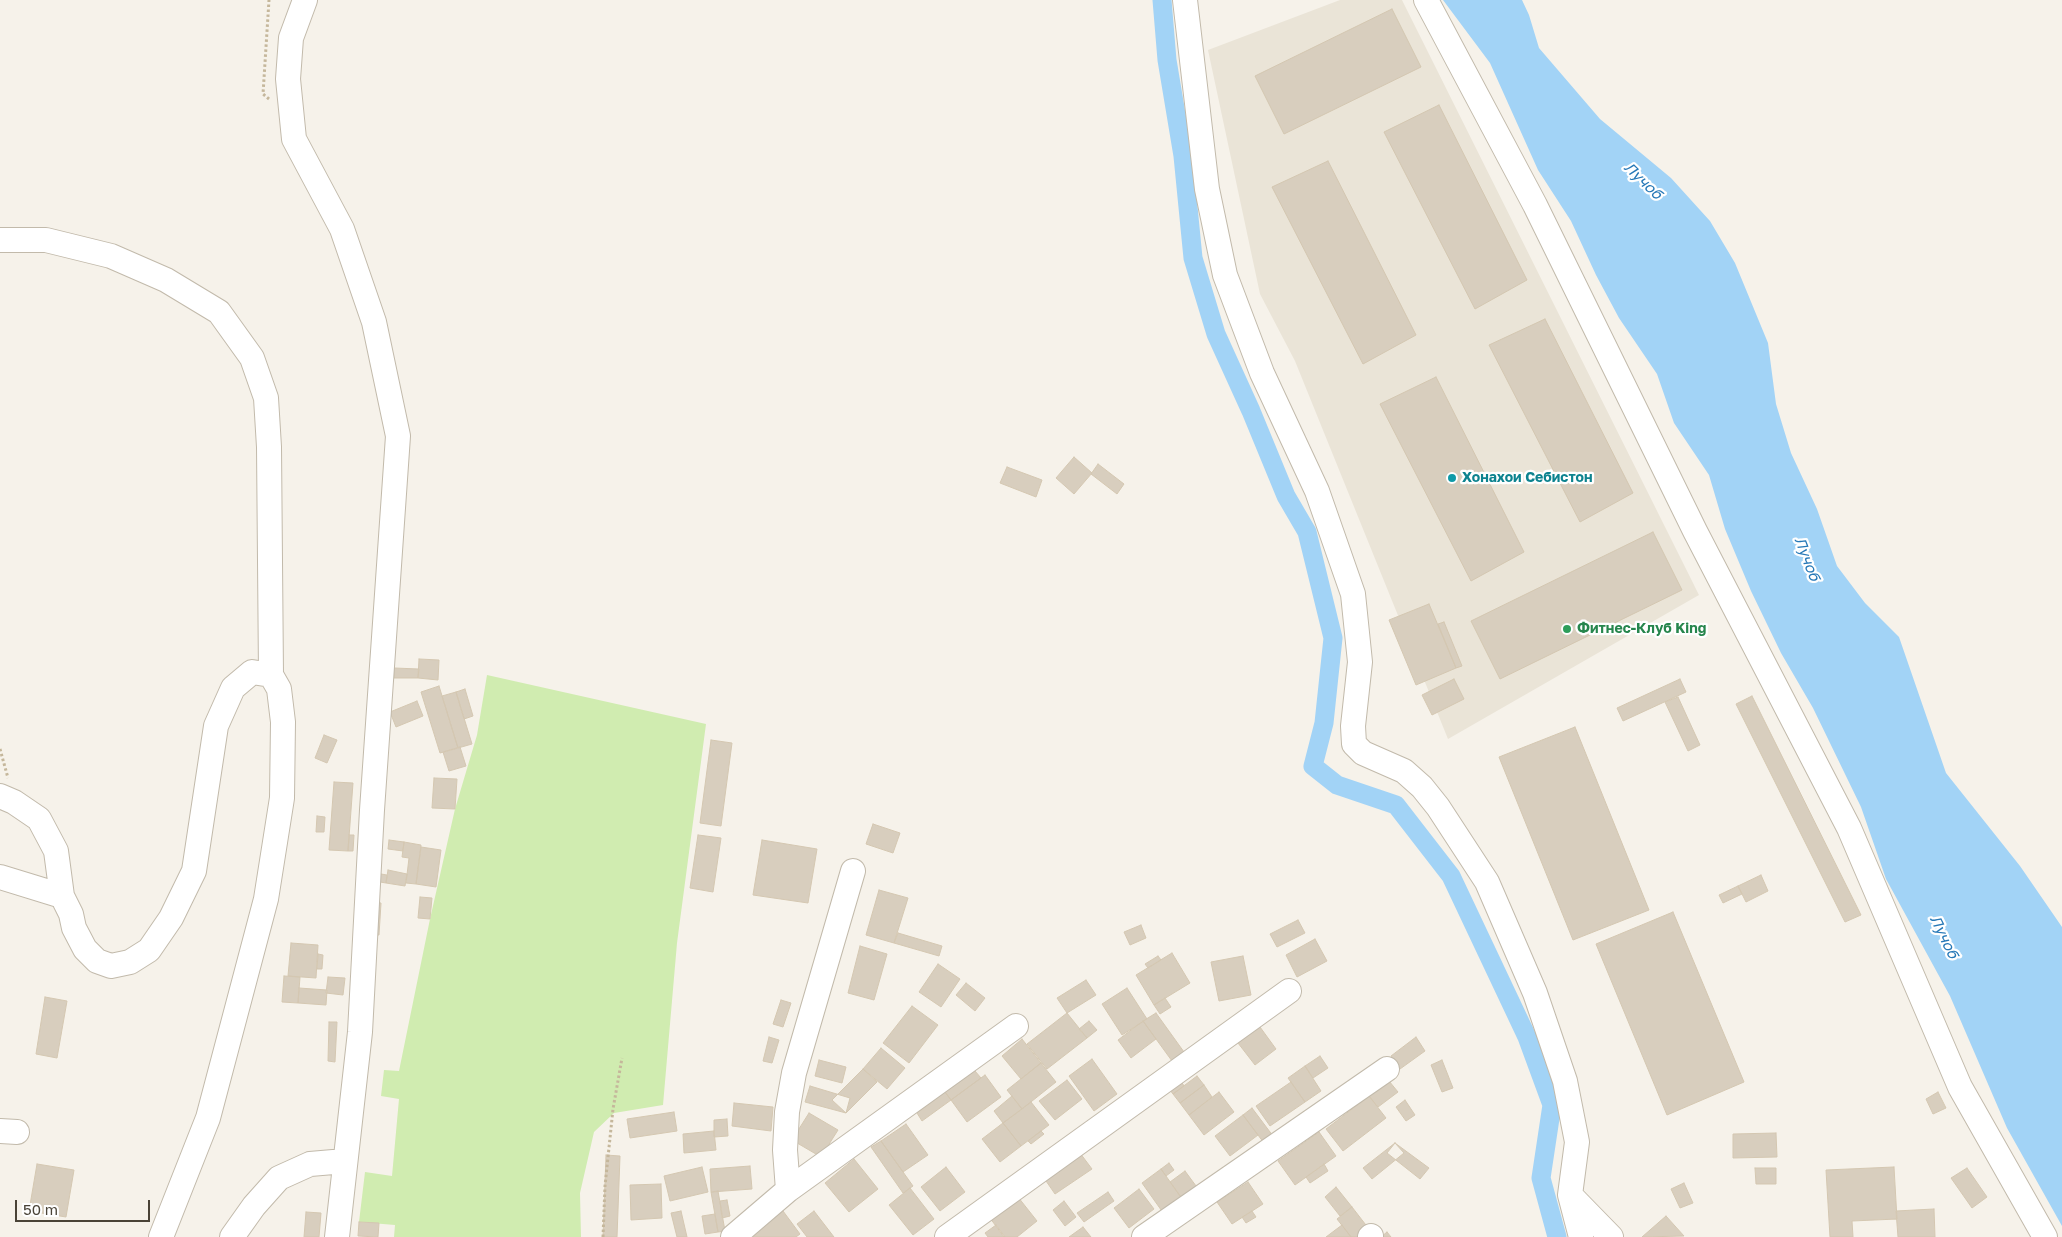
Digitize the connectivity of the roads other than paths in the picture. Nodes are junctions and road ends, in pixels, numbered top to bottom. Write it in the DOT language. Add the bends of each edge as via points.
graph roads {
  1 [pos="305,0"];
  2 [pos="1185,0"];
  3 [pos="1426,0"];
  4 [pos="0,240"];
  5 [pos="271,675"];
  6 [pos="0,796"];
  7 [pos="853,871"];
  8 [pos="0,877"];
  9 [pos="62,896"];
  10 [pos="1289,992"];
  11 [pos="1016,1026"];
  12 [pos="1387,1069"];
  13 [pos="345,1161"];
  14 [pos="788,1190"];
  15 [pos="1570,1195"];
  16 [pos="161,1237"];
  17 [pos="232,1237"];
  18 [pos="337,1237"];
  19 [pos="733,1237"];
  20 [pos="946,1237"];
  21 [pos="1144,1237"];
  22 [pos="1581,1237"];
  23 [pos="1611,1237"];
  24 [pos="2045,1237"];
  1 -- 13 [label="street" via="291,38 288,79 294,139 342,229 374,322 398,436 360,1032"];
  2 -- 15 [label="street" via="1206,189 1225,275 1262,372 1317,491 1353,594 1360,662 1354,744 1363,753 1404,771 1422,787 1487,882 1535,994 1565,1081 1577,1142"];
  3 -- 24 [label="street" via="1535,205 1694,531 1849,828 1960,1087"];
  4 -- 5 [label="street" via="46,240 111,256 166,280 219,312 252,358 266,398 268,427"];
  5 -- 9 [label="street" via="252,672 233,688 216,726 194,871 171,918 149,950 130,962 112,966 97,961 85,949"];
  5 -- 16 [label="street" via="279,689 283,722 282,798 266,899 208,1118"];
  6 -- 9 [label="street" via="39,819 56,850"];
  7 -- 14 [label="street" via="794,1073 785,1150"];
  8 -- 9 [label="street"];
  10 -- 20 [label="street"];
  11 -- 14 [label="street"];
  12 -- 21 [label="street"];
  13 -- 17 [label="street" via="310,1164 279,1178"];
  13 -- 18 [label="street"];
  14 -- 19 [label="street"];
  15 -- 22 [label="street"];
  15 -- 23 [label="street"];
}
